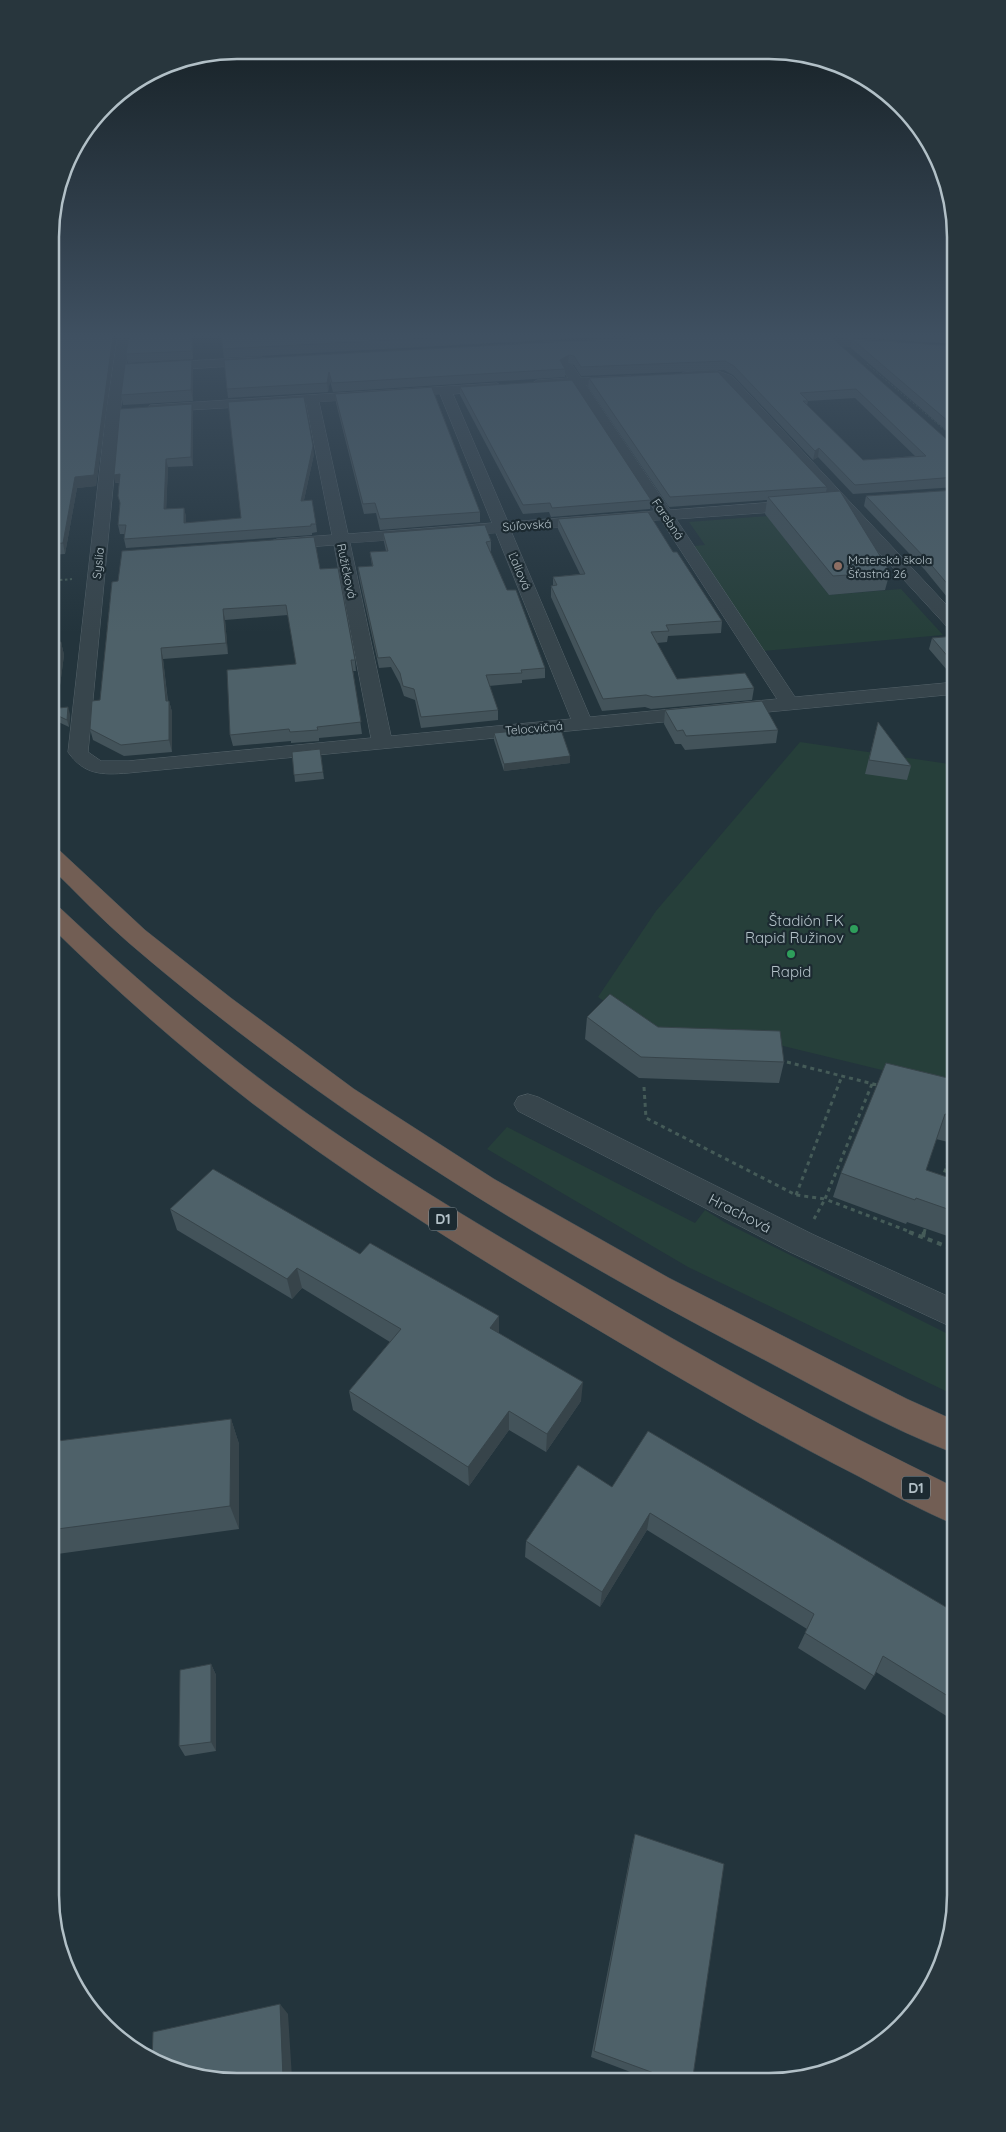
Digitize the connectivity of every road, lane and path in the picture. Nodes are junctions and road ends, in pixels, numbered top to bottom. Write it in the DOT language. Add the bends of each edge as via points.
graph roads {
  1 [pos="117,434"];
  2 [pos="319,434"];
  3 [pos="464,434"];
  4 [pos="611,434"];
  5 [pos="781,434"];
  6 [pos="849,504"];
  7 [pos="664,515"];
  8 [pos="502,527"];
  9 [pos="340,539"];
  10 [pos="262,545"];
  11 [pos="947,616"];
  12 [pos="947,689"];
  13 [pos="790,704"];
  14 [pos="583,724"];
  15 [pos="382,743"];
  16 [pos="113,768"];
  17 [pos="59,863"];
  18 [pos="59,921"];
  19 [pos="787,1062"];
  20 [pos="842,1076"];
  21 [pos="872,1084"];
  22 [pos="882,1086"];
  23 [pos="644,1087"];
  24 [pos="528,1104"];
  25 [pos="947,1165"];
  26 [pos="941,1183"];
  27 [pos="796,1195"];
  28 [pos="825,1199"];
  29 [pos="929,1219"];
  30 [pos="923,1237"];
  31 [pos="947,1246"];
  32 [pos="947,1311"];
  33 [pos="947,1434"];
  34 [pos="947,1503"];
  1 -- 16 [label="street, Syslia" via="106,556 78,752 88,763"];
  2 -- 9 [label="street, Ružičková"];
  3 -- 8 [label="street, Ľaliová"];
  4 -- 7 [label="street, Farebná"];
  5 -- 6 [label="street"];
  6 -- 7 [label="street, Súľovská"];
  6 -- 11 [label="street"];
  7 -- 8 [label="street, Súľovská"];
  7 -- 13 [label="street, Farebná"];
  8 -- 9 [label="street, Súľovská"];
  8 -- 14 [label="street, Ľaliová"];
  9 -- 10 [label="street, Súľovská"];
  9 -- 15 [label="street, Ružičková"];
  12 -- 13 [label="street, Telocvičná"];
  13 -- 14 [label="street, Telocvičná"];
  14 -- 15 [label="street, Telocvičná"];
  15 -- 16 [label="street, Telocvičná"];
  17 -- 33 [label="highway" via="136,936 222,1004 344,1096 483,1187 658,1288"];
  18 -- 34 [label="highway, D1" via="178,1028 295,1119 446,1221 635,1335 877,1469"];
  19 -- 20 [label="path"];
  20 -- 21 [label="path"];
  20 -- 27 [label="path"];
  21 -- 22 [label="path"];
  21 -- 28 [label="path"];
  23 -- 27 [label="path" via="646,1118"];
  24 -- 32 [label="street, Hrachová" via="801,1243"];
  25 -- 26 [label="path"];
  27 -- 28 [label="path"];
  28 -- 30 [label="path"];
  29 -- 30 [label="path"];
  30 -- 31 [label="path"];
}
